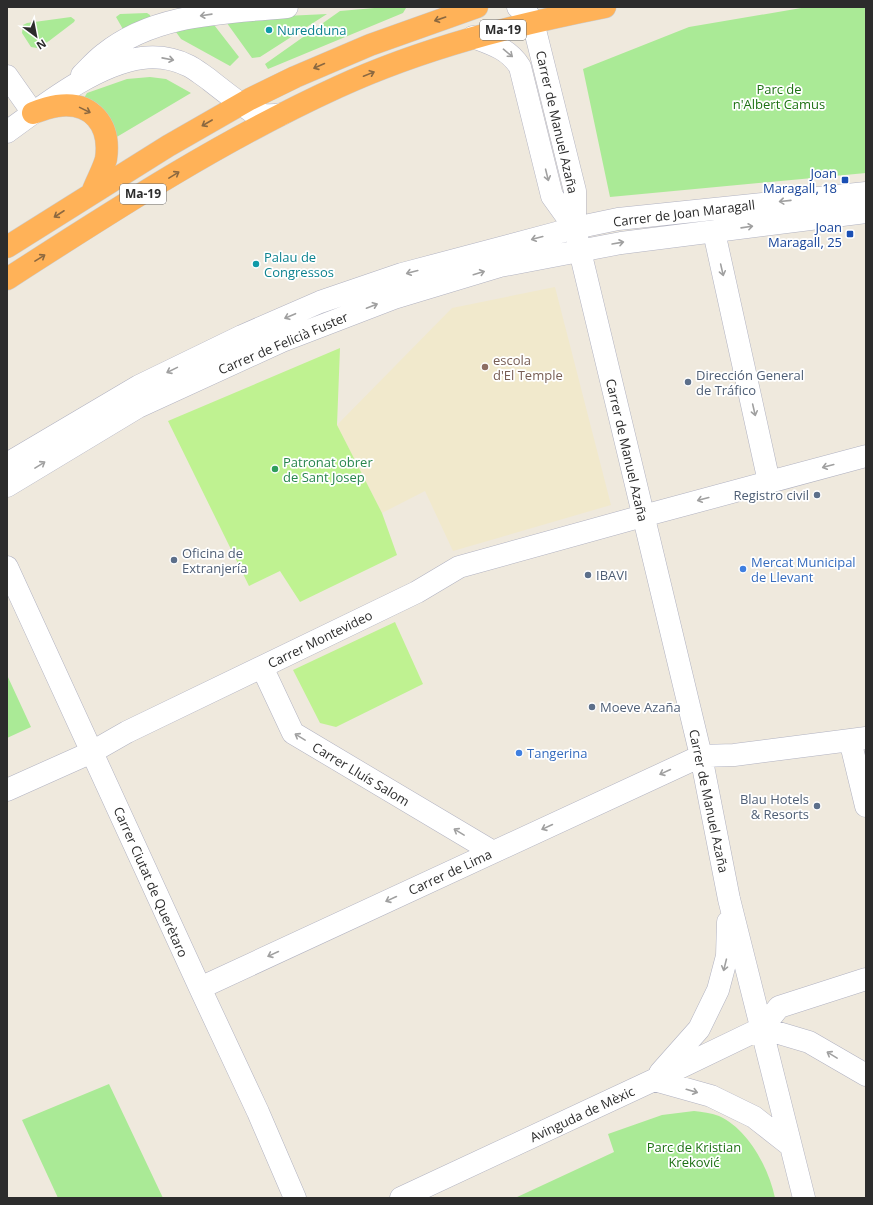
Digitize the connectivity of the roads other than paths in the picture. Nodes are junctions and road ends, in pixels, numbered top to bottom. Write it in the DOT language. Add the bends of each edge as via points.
graph roads {
  1 [pos="287,7"];
  2 [pos="477,7"];
  3 [pos="606,7"];
  4 [pos="526,15"];
  5 [pos="473,37"];
  6 [pos="7,76"];
  7 [pos="70,88"];
  8 [pos="241,104"];
  9 [pos="34,113"];
  10 [pos="282,114"];
  11 [pos="7,132"];
  12 [pos="92,193"];
  13 [pos="866,193"];
  14 [pos="866,212"];
  15 [pos="575,228"];
  16 [pos="714,232"];
  17 [pos="7,247"];
  18 [pos="580,251"];
  19 [pos="7,279"];
  20 [pos="866,456"];
  21 [pos="7,464"];
  22 [pos="770,482"];
  23 [pos="7,486"];
  24 [pos="643,516"];
  25 [pos="7,567"];
  26 [pos="262,667"];
  27 [pos="858,739"];
  28 [pos="92,752"];
  29 [pos="701,756"];
  30 [pos="7,790"];
  31 [pos="866,806"];
  32 [pos="493,852"];
  33 [pos="729,899"];
  34 [pos="866,979"];
  35 [pos="200,988"];
  36 [pos="762,1028"];
  37 [pos="866,1075"];
  38 [pos="654,1080"];
  39 [pos="791,1146"];
  40 [pos="295,1198"];
  41 [pos="401,1198"];
  42 [pos="804,1198"];
  1 -- 7 [label="street, one-way" via="213,14 163,23 103,54"];
  2 -- 8 [label="highway, Ma-19, one-way" via="370,45 295,77"];
  3 -- 4 [label="highway, Ma-19"];
  4 -- 5 [label="highway, Ma-19"];
  4 -- 15 [label="street, Carrer de Manuel Azaña" via="575,191"];
  10 -- 5 [label="highway, Ma-19, one-way" via="339,86"];
  5 -- 15 [label="street, one-way" via="503,49 520,67 552,196"];
  6 -- 9 [label="street"];
  7 -- 8 [label="street, one-way" via="104,70 141,58 158,57 190,66"];
  7 -- 9 [label="street"];
  8 -- 10 [label="street" via="259,115"];
  8 -- 12 [label="highway, Ma-19, one-way"];
  9 -- 11 [label="street"];
  9 -- 12 [label="highway, one-way" via="58,105 81,107 100,122 106,137 106,159"];
  19 -- 10 [label="highway, Ma-19, one-way" via="202,158"];
  12 -- 17 [label="highway, Ma-19, one-way"];
  13 -- 15 [label="street, Carrer de Joan Maragall, one-way" via="618,219"];
  16 -- 14 [label="street, Carrer de Joan Maragall, one-way"];
  15 -- 18 [label="street, Carrer de Manuel Azaña"];
  15 -- 21 [label="street, Carrer de Felicià Fuster, one-way" via="402,274 320,302 139,386"];
  18 -- 16 [label="street, Carrer de Joan Maragall, one-way" via="622,242"];
  16 -- 22 [label="street, one-way"];
  23 -- 18 [label="street, Carrer de Felicià Fuster, one-way" via="138,407 282,341 394,298 500,266"];
  18 -- 24 [label="street, Carrer de Manuel Azaña"];
  20 -- 22 [label="street, Carrer Montevideo, one-way"];
  22 -- 24 [label="street, Carrer Montevideo, one-way"];
  24 -- 26 [label="street, Carrer Montevideo" via="459,567 417,592"];
  24 -- 29 [label="street, Carrer de Manuel Azaña"];
  25 -- 28 [label="street, Carrer Ciutat de Querètaro"];
  26 -- 28 [label="street, Carrer Montevideo" via="127,732"];
  32 -- 26 [label="street, Carrer Lluís Salom, one-way" via="293,733"];
  27 -- 29 [label="street" via="734,755"];
  27 -- 31 [label="street"];
  28 -- 30 [label="street, Carrer Montevideo"];
  28 -- 35 [label="street, Carrer Ciutat de Querètaro"];
  29 -- 32 [label="street, Carrer de Lima, one-way"];
  29 -- 33 [label="street, Carrer de Manuel Azaña"];
  32 -- 35 [label="street, Carrer de Lima, one-way"];
  33 -- 36 [label="street, Carrer de Manuel Azaña"];
  33 -- 38 [label="street, Carrer de Manuel Azaña, one-way" via="727,956 718,990 699,1029"];
  34 -- 36 [label="street" via="779,1007"];
  35 -- 40 [label="street, Carrer Ciutat de Querètaro"];
  37 -- 36 [label="street, one-way" via="810,1042"];
  36 -- 38 [label="street, Avinguda de Mèxic"];
  36 -- 39 [label="street, Carrer de Manuel Azaña"];
  38 -- 39 [label="street, one-way" via="711,1096 733,1106 754,1117"];
  38 -- 41 [label="street, Avinguda de Mèxic"];
  39 -- 42 [label="street, Carrer de Manuel Azaña"];
}
